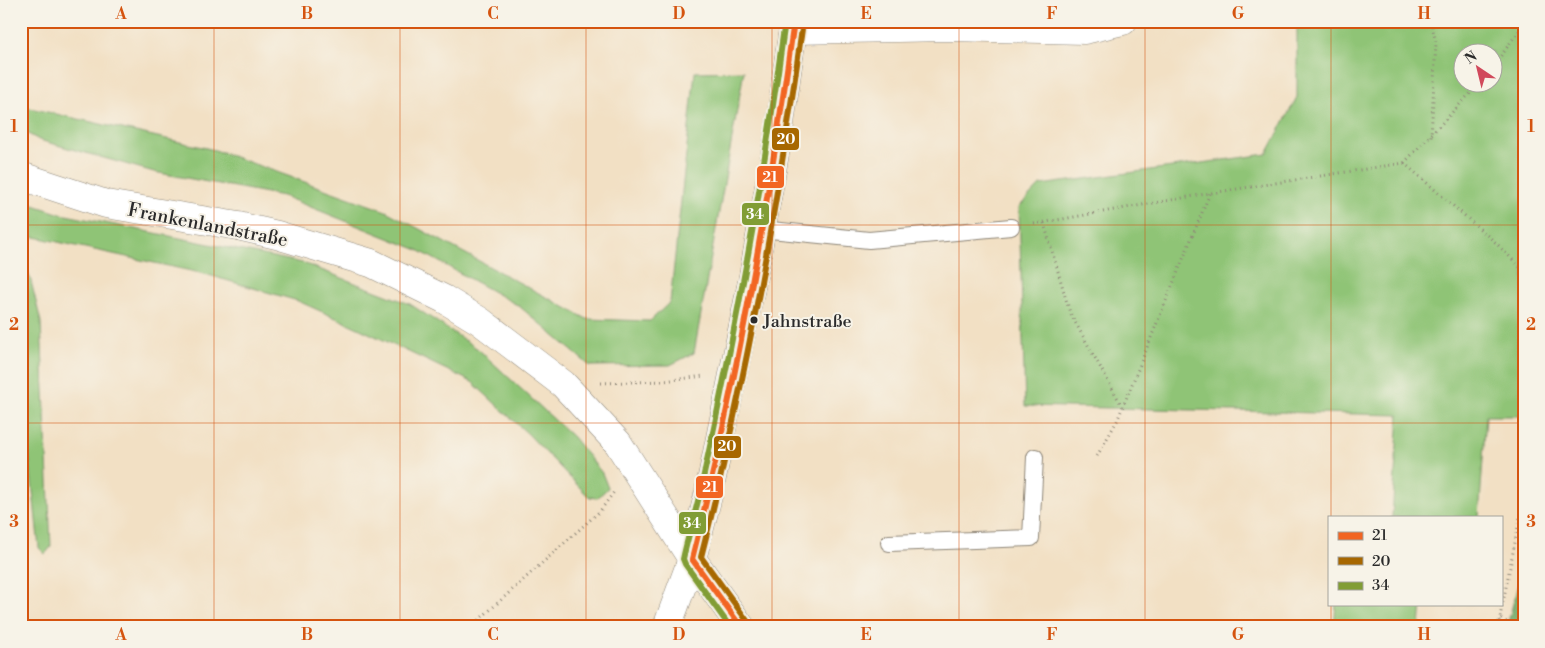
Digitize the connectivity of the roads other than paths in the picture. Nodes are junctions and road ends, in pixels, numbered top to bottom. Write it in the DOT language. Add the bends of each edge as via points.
graph roads {
  1 [pos="1123,21"];
  2 [pos="794,26"];
  3 [pos="21,176"];
  4 [pos="1011,226"];
  5 [pos="761,229"];
  6 [pos="1035,457"];
  7 [pos="889,542"];
  8 [pos="692,559"];
  9 [pos="667,627"];
  10 [pos="741,627"];
  1 -- 2 [label="street" via="1085,30"];
  2 -- 5 [label="street"];
  3 -- 8 [label="street, Frankenlandstraße" via="106,204 248,228 371,263 444,299 480,321 563,384 618,443"];
  4 -- 5 [label="lane" via="869,240"];
  5 -- 8 [label="street" via="709,492"];
  6 -- 7 [label="lane" via="1031,538"];
  8 -- 9 [label="street"];
  8 -- 10 [label="street, Frankenlandstraße"];
}
